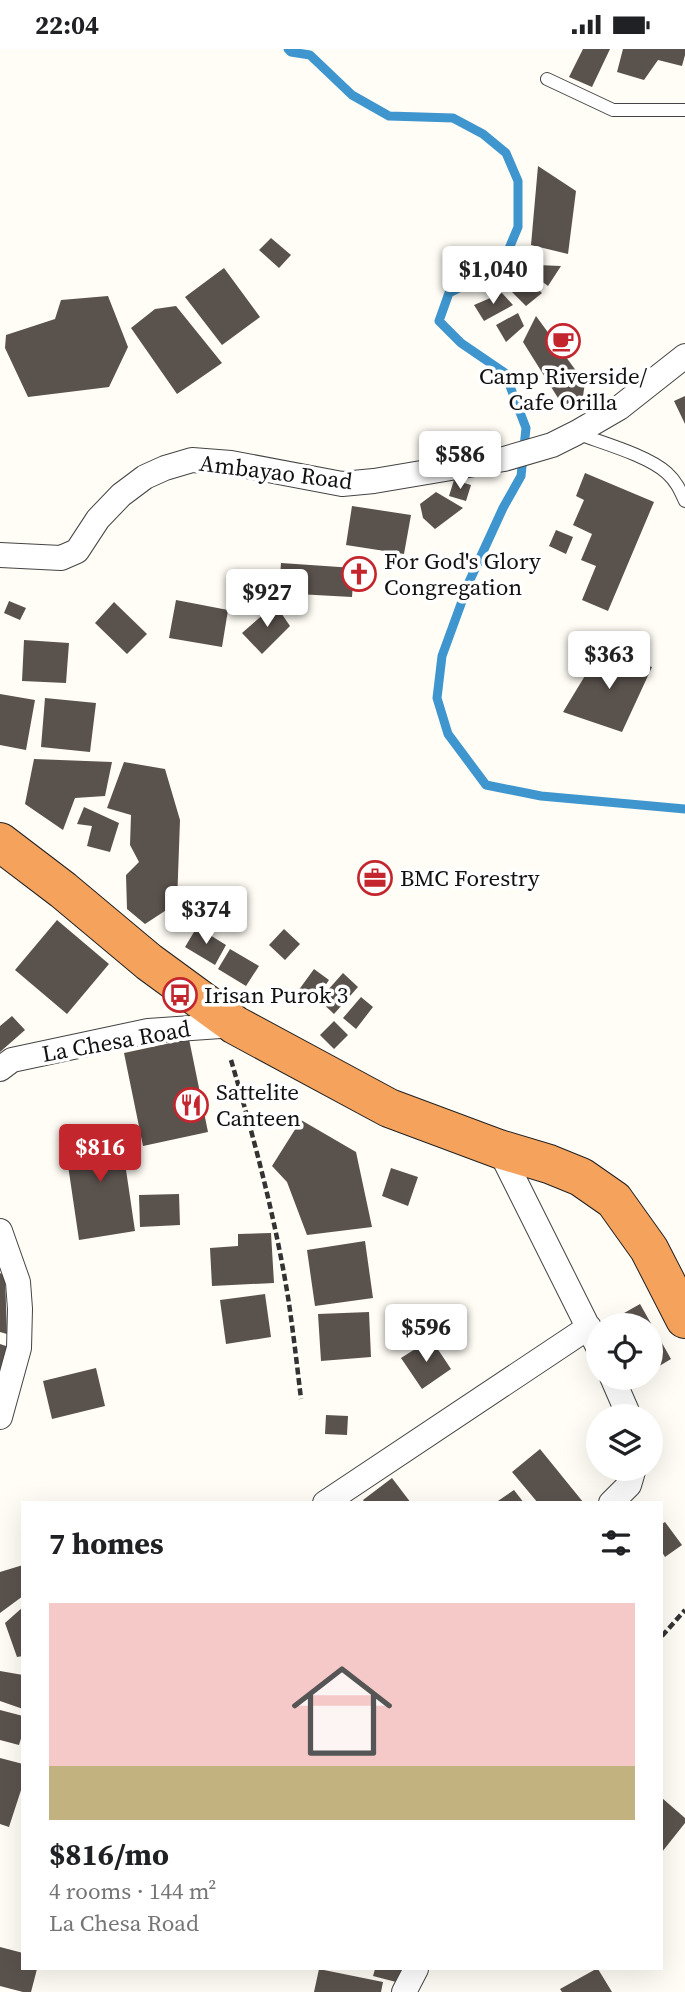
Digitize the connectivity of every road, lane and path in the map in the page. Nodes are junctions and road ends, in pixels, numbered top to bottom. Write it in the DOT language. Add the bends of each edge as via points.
graph roads {
  1 [pos="547,79"];
  2 [pos="685,110"];
  3 [pos="685,356"];
  4 [pos="576,433"];
  5 [pos="685,501"];
  6 [pos="0,555"];
  7 [pos="0,842"];
  8 [pos="228,1025"];
  9 [pos="0,1069"];
  10 [pos="499,1149"];
  11 [pos="0,1231"];
  12 [pos="685,1319"];
  13 [pos="586,1321"];
  14 [pos="586,1342"];
  15 [pos="301,1399"];
  16 [pos="0,1417"];
  17 [pos="630,1481"];
  18 [pos="328,1501"];
  19 [pos="613,1501"];
  20 [pos="685,1610"];
  21 [pos="663,1635"];
  22 [pos="415,1970"];
  23 [pos="404,1992"];
  1 -- 2 [label="lane" via="613,110"];
  3 -- 4 [label="street, Ambayao Road" via="619,408"];
  4 -- 5 [label="lane" via="653,463 668,473"];
  4 -- 6 [label="street, Ambayao Road" via="504,459 342,484 192,460 145,477 121,495 77,551 61,558"];
  7 -- 8 [label="highway"];
  8 -- 9 [label="street, La Chesa Road" via="148,1031 12,1060"];
  8 -- 10 [label="highway" via="389,1108"];
  8 -- 15 [label="path" via="288,1296"];
  10 -- 12 [label="highway" via="580,1177 614,1200 649,1249"];
  10 -- 13 [label="street"];
  11 -- 16 [label="street" via="18,1282 20,1309 19,1348"];
  14 -- 18 [label="street"];
  17 -- 19 [label="street"];
  20 -- 21 [label="path"];
  22 -- 23 [label="street"];
}
